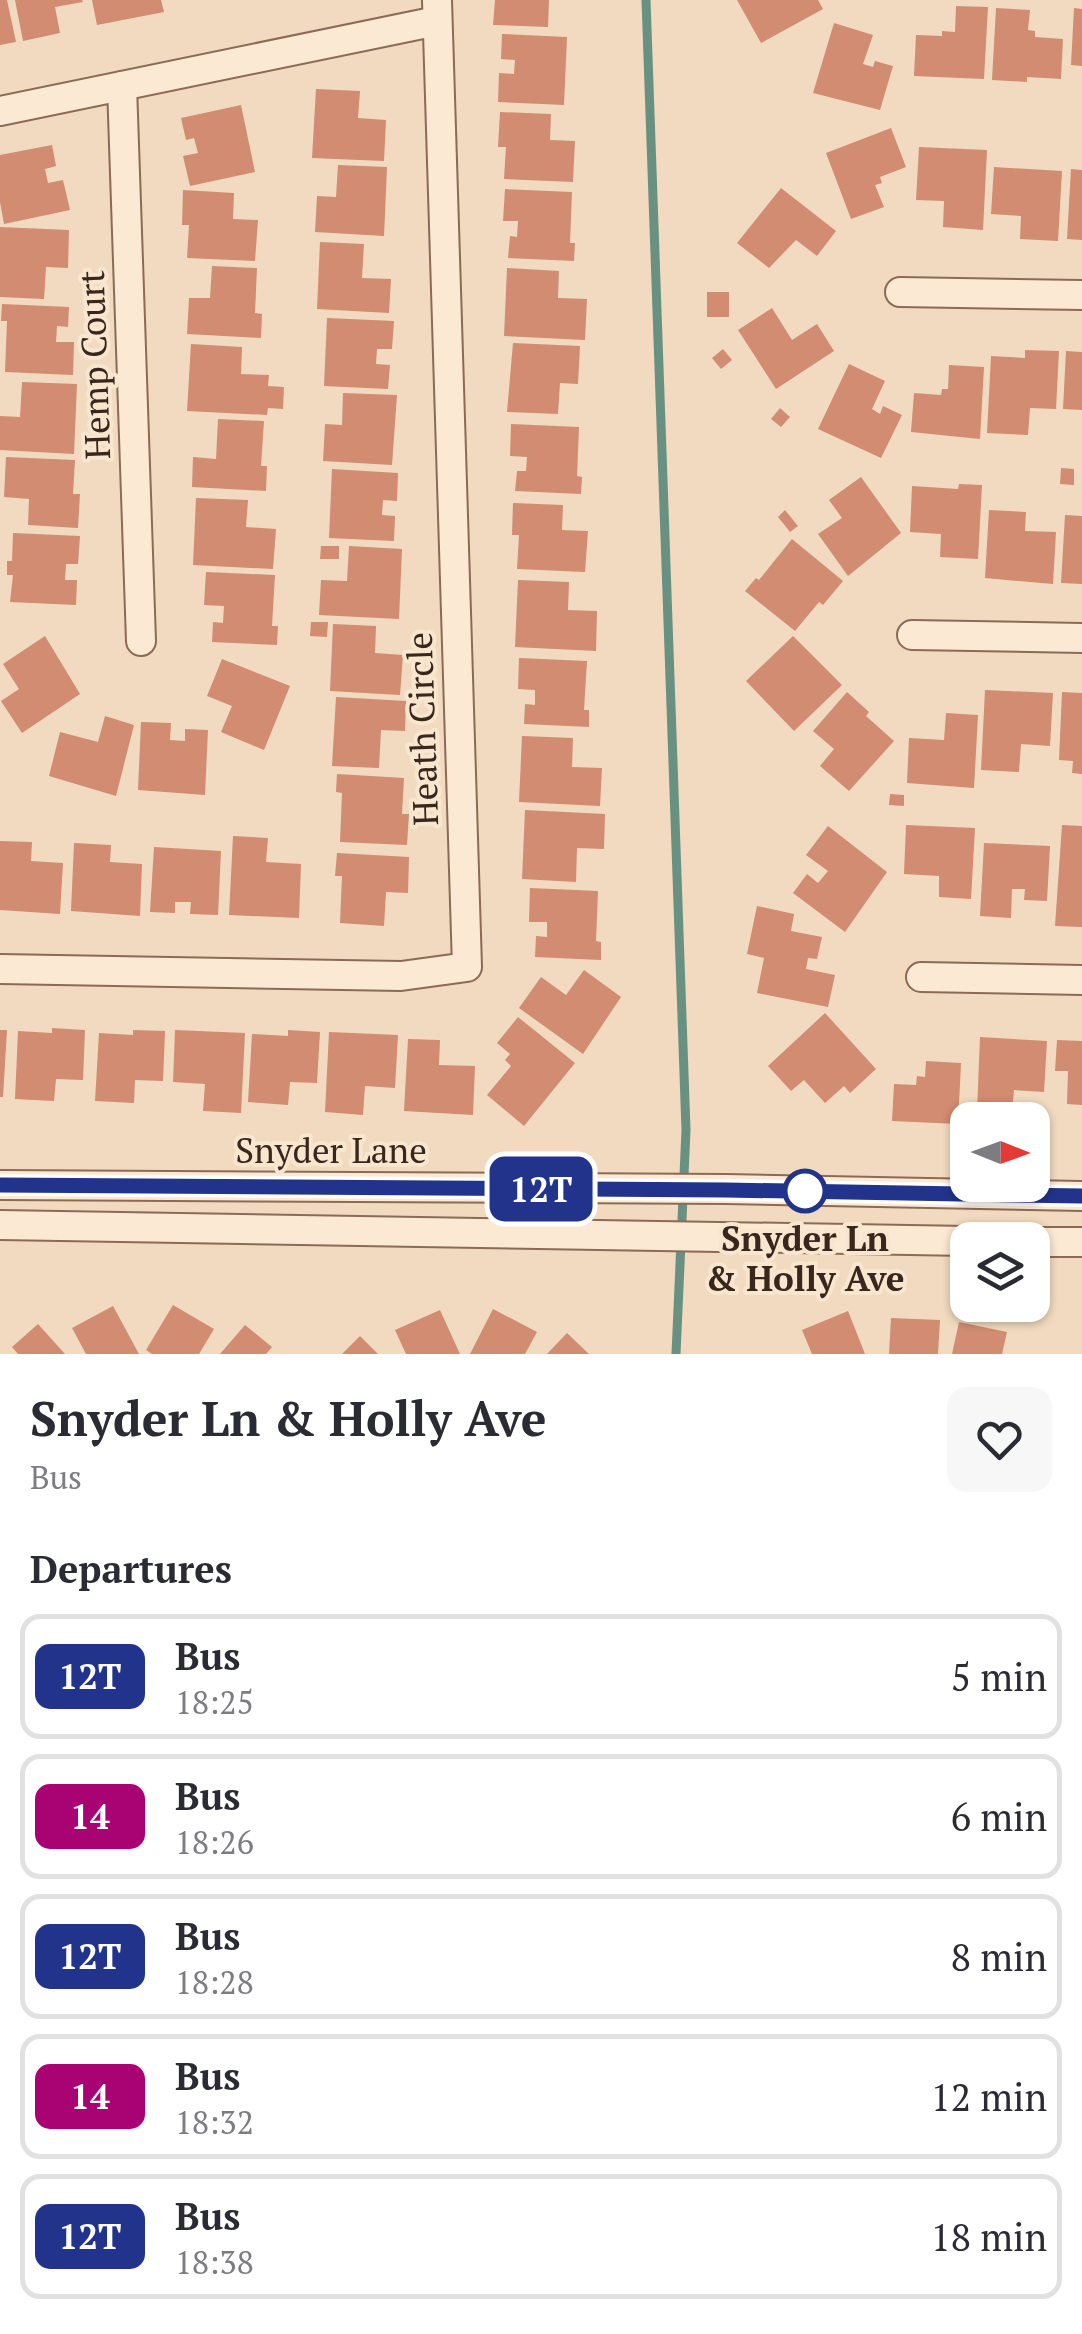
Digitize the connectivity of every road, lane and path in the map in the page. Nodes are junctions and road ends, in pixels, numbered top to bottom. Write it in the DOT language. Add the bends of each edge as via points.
graph roads {
  1 [pos="437,10"];
  2 [pos="122,86"];
  3 [pos="0,112"];
  4 [pos="900,292"];
  5 [pos="1082,295"];
  6 [pos="912,634"];
  7 [pos="1082,638"];
  8 [pos="141,641"];
  9 [pos="0,970"];
  10 [pos="921,978"];
  11 [pos="1082,980"];
  12 [pos="0,1185"];
  13 [pos="1082,1196"];
  14 [pos="0,1225"];
  15 [pos="950,1242"];
  16 [pos="1050,1242"];
  17 [pos="1082,1242"];
  1 -- 2 [label="street, Heath Circle"];
  1 -- 9 [label="street, Heath Circle" via="467,968 401,976"];
  2 -- 3 [label="street, Heath Circle"];
  2 -- 8 [label="street, Hemp Court"];
  4 -- 5 [label="street"];
  6 -- 7 [label="street"];
  10 -- 11 [label="street"];
  12 -- 13 [label="street, Snyder Lane"];
  14 -- 15 [label="street"];
  16 -- 17 [label="street"];
}
